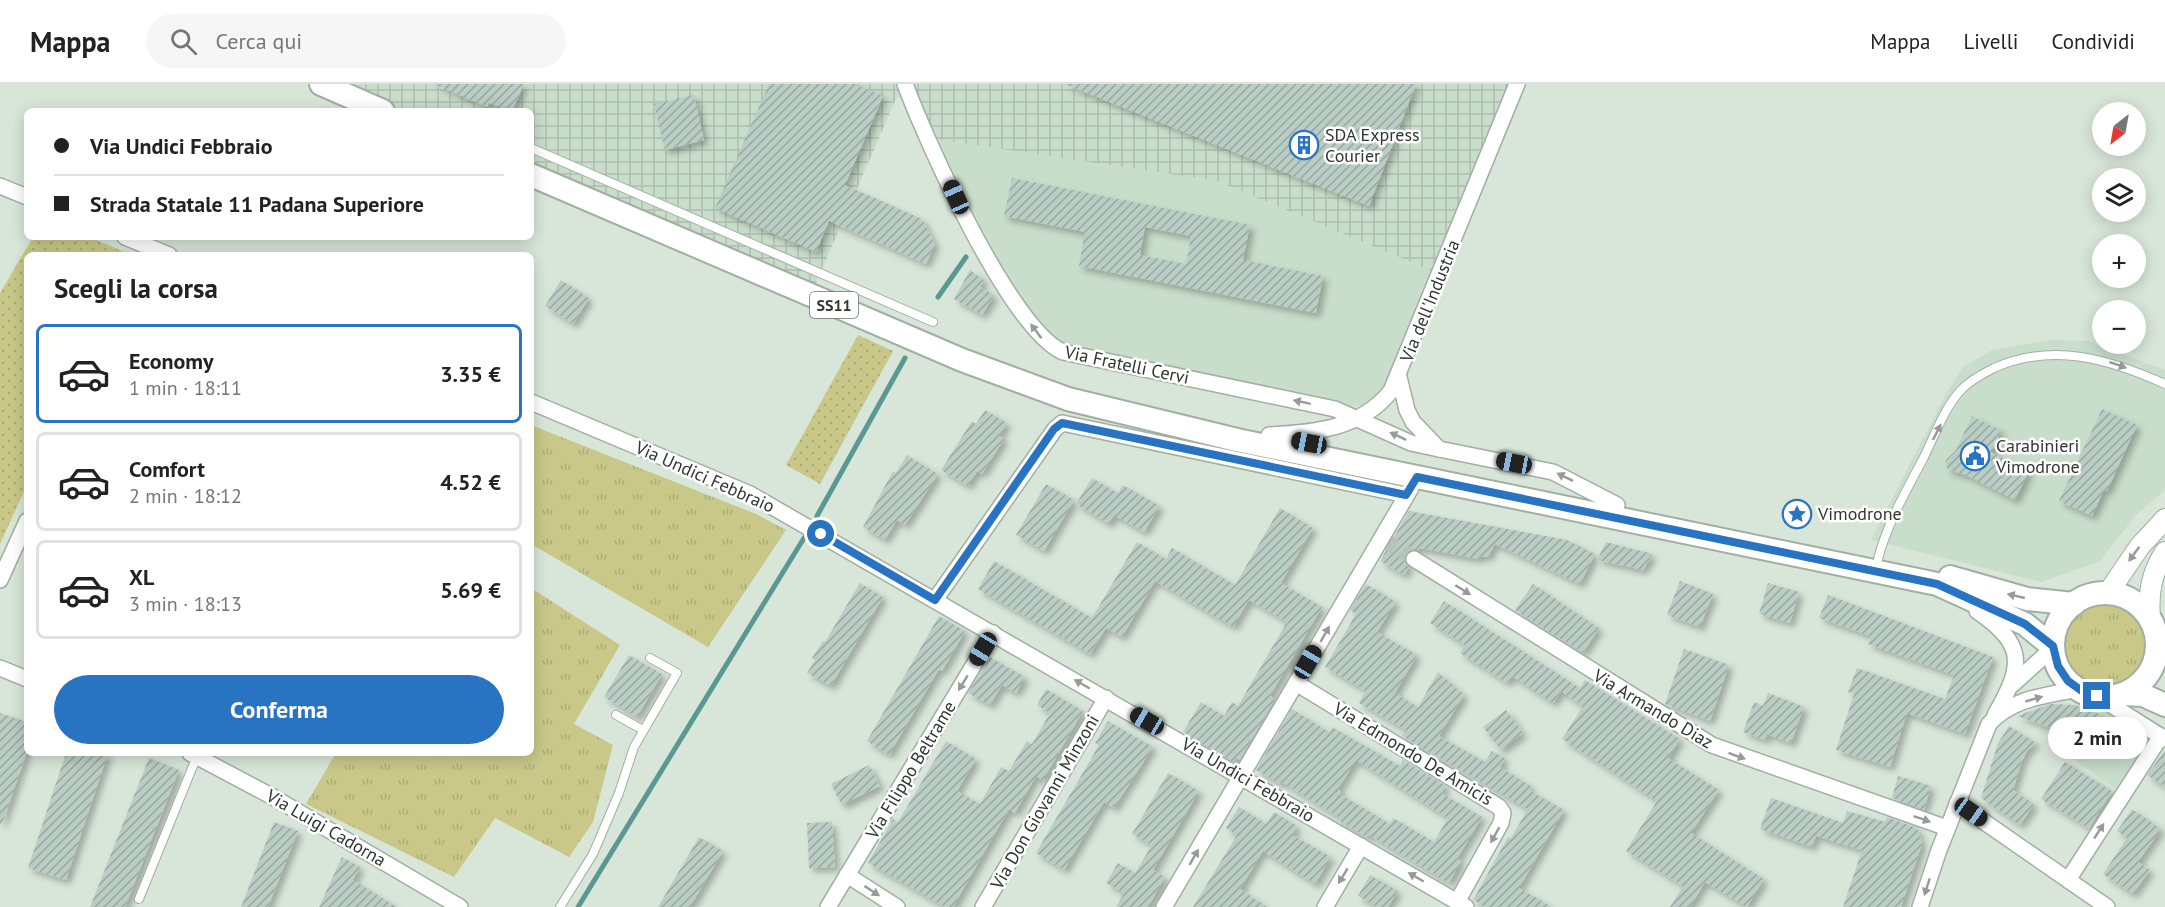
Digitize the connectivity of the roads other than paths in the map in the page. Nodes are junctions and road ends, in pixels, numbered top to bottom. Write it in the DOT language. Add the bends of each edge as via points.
graph roads {
  1 [pos="321,84"];
  2 [pos="905,84"];
  3 [pos="1517,84"];
  4 [pos="376,108"];
  5 [pos="534,149"];
  6 [pos="534,176"];
  7 [pos="0,186"];
  8 [pos="24,196"];
  9 [pos="130,240"];
  10 [pos="150,251"];
  11 [pos="933,322"];
  12 [pos="1399,377"];
  13 [pos="2165,384"];
  14 [pos="534,403"];
  15 [pos="1143,417"];
  16 [pos="1358,417"];
  17 [pos="1269,435"];
  18 [pos="1439,449"];
  19 [pos="1412,486"];
  20 [pos="1617,505"];
  21 [pos="2165,519"];
  22 [pos="24,527"];
  23 [pos="2165,552"];
  24 [pos="1414,559"];
  25 [pos="1878,559"];
  26 [pos="0,580"];
  27 [pos="1937,584"];
  28 [pos="2108,593"];
  29 [pos="935,600"];
  30 [pos="2074,604"];
  31 [pos="2150,619"];
  32 [pos="993,633"];
  33 [pos="2053,647"];
  34 [pos="2161,653"];
  35 [pos="650,658"];
  36 [pos="0,668"];
  37 [pos="24,678"];
  38 [pos="1296,683"];
  39 [pos="2012,685"];
  40 [pos="2088,693"];
  41 [pos="2123,693"];
  42 [pos="1106,698"];
  43 [pos="2165,705"];
  44 [pos="616,715"];
  45 [pos="1993,719"];
  46 [pos="644,730"];
  47 [pos="2163,737"];
  48 [pos="194,756"];
  49 [pos="196,756"];
  50 [pos="1242,776"];
  51 [pos="1957,802"];
  52 [pos="1947,828"];
  53 [pos="1361,846"];
  54 [pos="847,875"];
  55 [pos="2068,880"];
  56 [pos="139,899"];
  57 [pos="1462,904"];
  58 [pos="451,905"];
  59 [pos="560,907"];
  60 [pos="828,907"];
  61 [pos="897,907"];
  62 [pos="983,907"];
  63 [pos="1164,907"];
  64 [pos="1325,907"];
  65 [pos="1920,907"];
  66 [pos="2107,907"];
  1 -- 4 [label="main road"];
  16 -- 2 [label="street, Via Fratelli Cervi, one-way" via="1063,352 1047,344 986,257"];
  3 -- 12 [label="street, Via dell'Industria"];
  5 -- 11 [label="lane"];
  6 -- 15 [label="main road, SS11" via="998,375 1068,399"];
  7 -- 8 [label="street"];
  9 -- 10 [label="street"];
  12 -- 16 [label="street, Via dell'Industria" via="1385,399"];
  12 -- 18 [label="street" via="1410,416"];
  25 -- 13 [label="lane, one-way" via="1884,537 1910,484 1959,392 1972,380 2005,363 2042,354 2080,355"];
  14 -- 29 [label="street, Via Undici Febbraio" via="739,488"];
  15 -- 17 [label="main road, SS11"];
  15 -- 19 [label="main road, SS11"];
  16 -- 17 [label="street, Via dell'Industria" via="1330,430"];
  18 -- 16 [label="street, Via Fratelli Cervi, one-way" via="1411,442"];
  17 -- 20 [label="main road, SS11"];
  20 -- 18 [label="street, Via Fratelli Cervi, one-way" via="1553,472"];
  19 -- 27 [label="main road, SS11"];
  19 -- 29 [label="street" via="1062,423 1054,429"];
  38 -- 19 [label="street, one-way"];
  20 -- 25 [label="main road, SS11"];
  21 -- 28 [label="street, one-way" via="2140,546"];
  22 -- 26 [label="street"];
  23 -- 31 [label="street" via="2148,594"];
  24 -- 52 [label="street, Via Armando Diaz, one-way" via="1712,746"];
  30 -- 25 [label="main road, SS11, one-way" via="2027,599"];
  27 -- 33 [label="main road, SS11" via="2025,624"];
  27 -- 39 [label="street" via="2009,638 2017,655"];
  28 -- 30 [label="main road, SS11" via="2090,595"];
  28 -- 31 [label="main road" via="2134,601"];
  29 -- 32 [label="street, Via Undici Febbraio"];
  30 -- 33 [label="main road" via="2059,621"];
  31 -- 34 [label="main road"];
  42 -- 32 [label="street, Via Undici Febbraio, one-way"];
  32 -- 54 [label="street, Via Filippo Beltrame, one-way"];
  33 -- 39 [label="street"];
  33 -- 40 [label="main road, SS11" via="2061,671"];
  34 -- 41 [label="main road" via="2139,684"];
  35 -- 46 [label="lane" via="677,673"];
  36 -- 37 [label="street"];
  38 -- 50 [label="street"];
  38 -- 57 [label="street, Via Edmondo De Amicis, one-way" via="1499,807 1503,813 1501,823"];
  39 -- 45 [label="street"];
  40 -- 41 [label="main road"];
  45 -- 40 [label="street, one-way" via="2015,704"];
  40 -- 47 [label="street"];
  41 -- 43 [label="main road" via="2143,695"];
  42 -- 50 [label="street, Via Undici Febbraio"];
  42 -- 62 [label="street, Via Don Giovanni Minzoni"];
  44 -- 46 [label="lane"];
  45 -- 51 [label="street" via="1983,734"];
  46 -- 59 [label="lane" via="634,747 605,829"];
  55 -- 47 [label="street, one-way"];
  48 -- 56 [label="lane"];
  49 -- 58 [label="street, Via Luigi Cadorna" via="280,801"];
  50 -- 53 [label="street, Via Undici Febbraio"];
  63 -- 50 [label="street, one-way"];
  51 -- 52 [label="street"];
  51 -- 55 [label="street"];
  52 -- 65 [label="street, one-way"];
  57 -- 53 [label="street, Via Undici Febbraio, one-way"];
  53 -- 64 [label="street, one-way"];
  54 -- 60 [label="street, Via Filippo Beltrame"];
  54 -- 61 [label="street, one-way"];
  55 -- 66 [label="street"];
}
